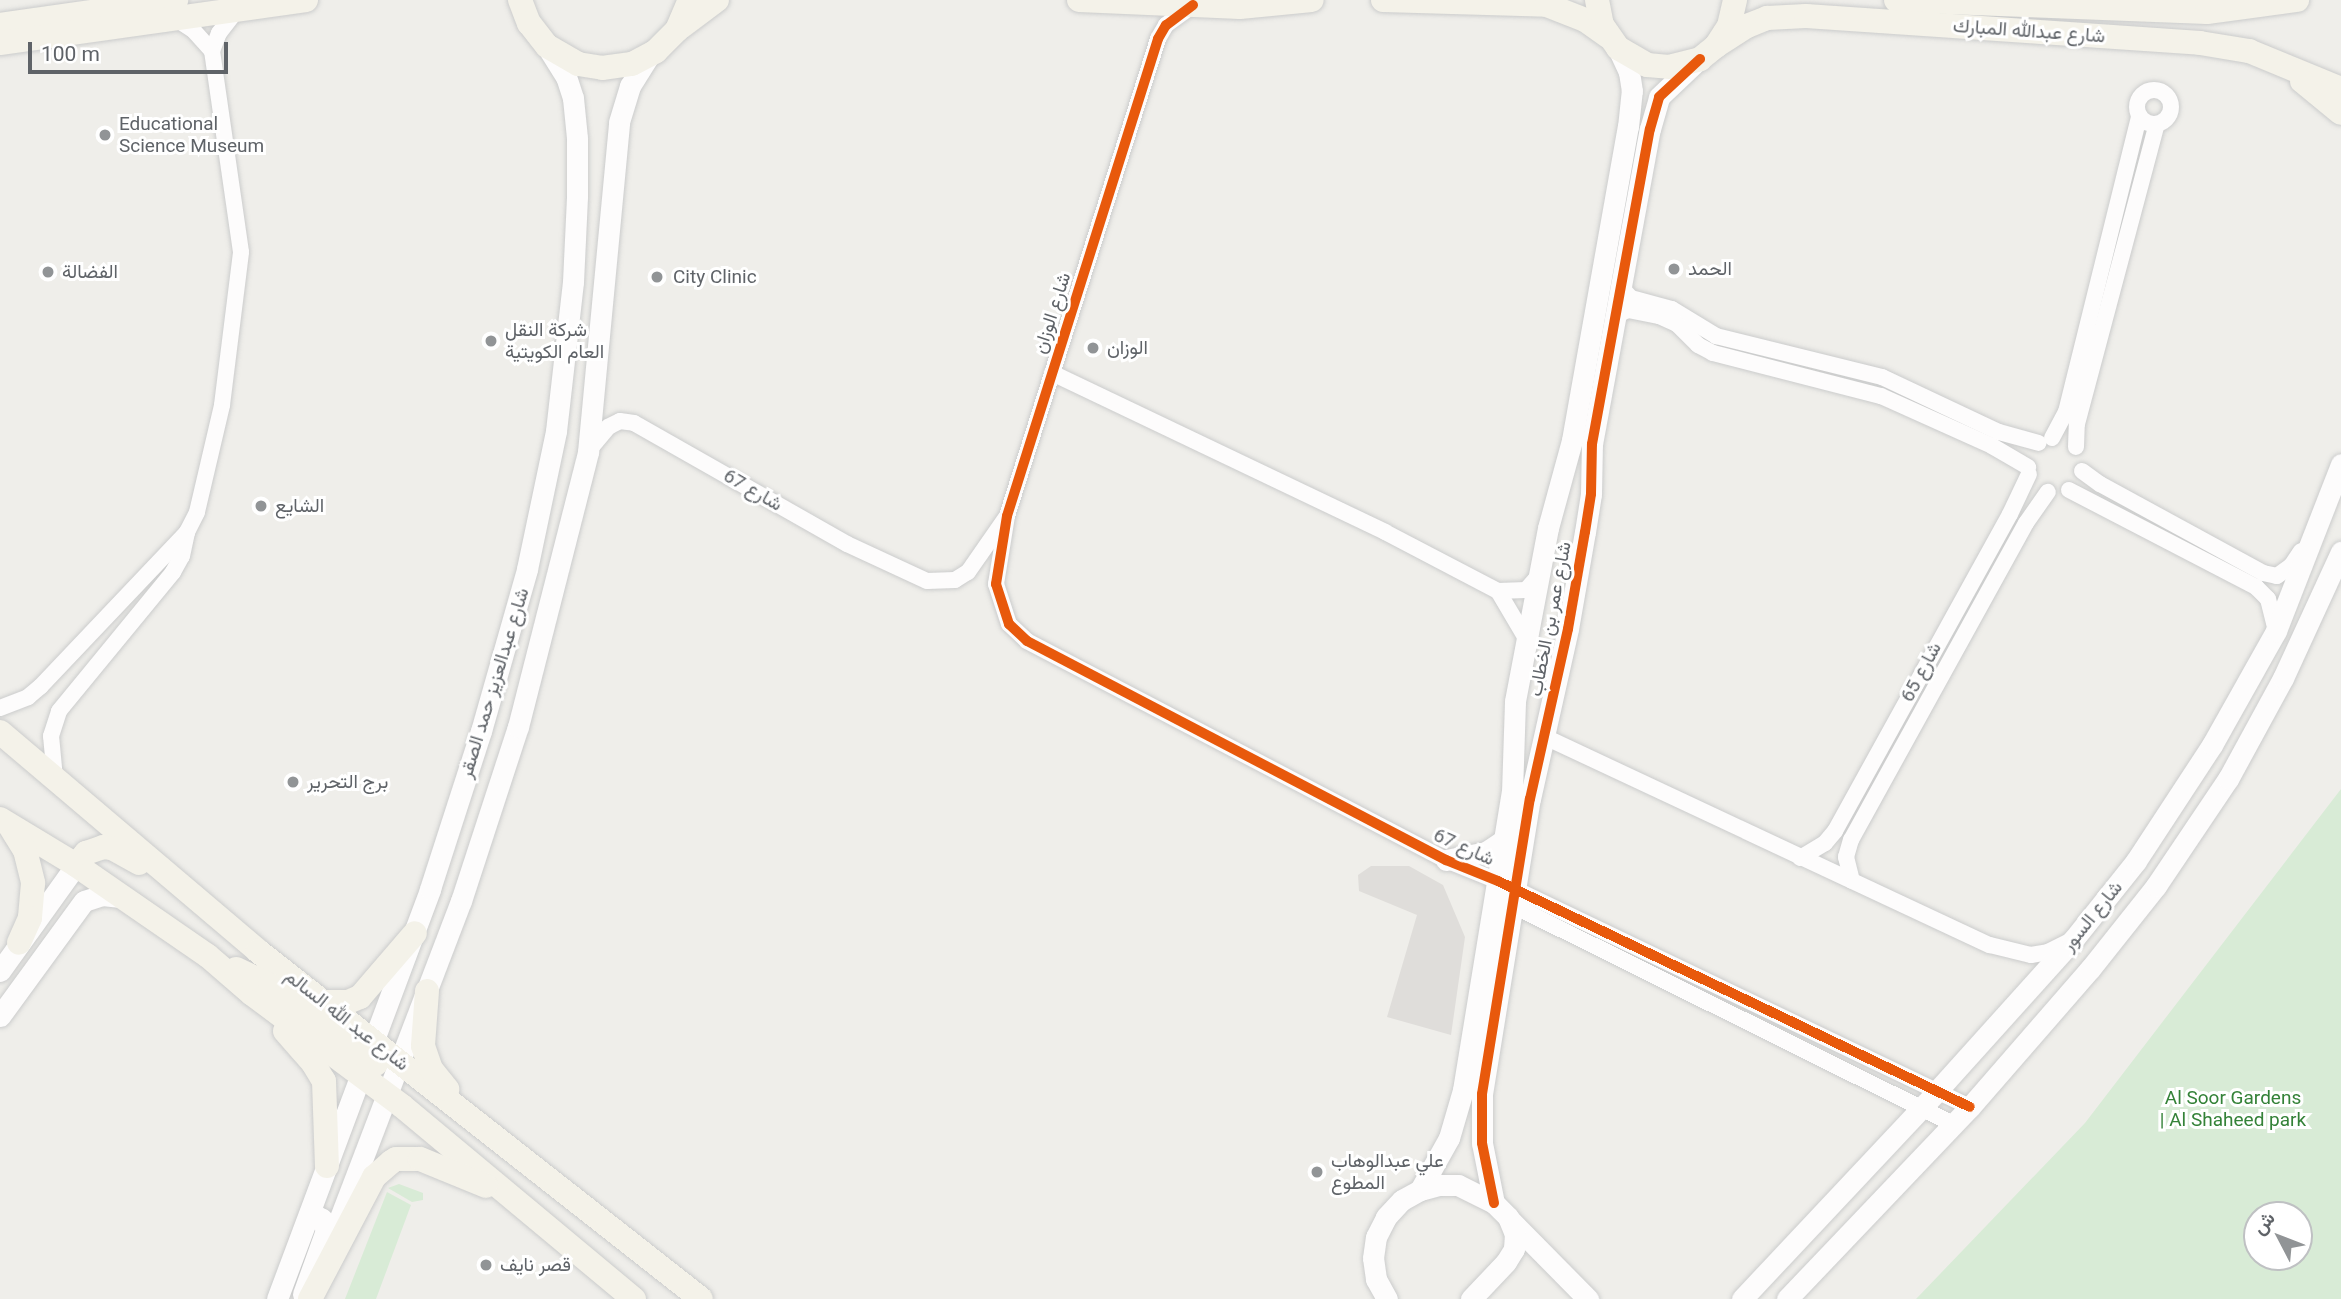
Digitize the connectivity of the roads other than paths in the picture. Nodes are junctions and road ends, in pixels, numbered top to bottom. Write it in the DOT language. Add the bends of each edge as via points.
graph roads {
  1 [pos="306,0"];
  2 [pos="690,0"];
  3 [pos="717,0"];
  4 [pos="1083,0"];
  5 [pos="1312,0"];
  6 [pos="1384,0"];
  7 [pos="1597,0"];
  8 [pos="1735,0"];
  9 [pos="1896,0"];
  10 [pos="2297,0"];
  11 [pos="1255,3"];
  12 [pos="519,5"];
  13 [pos="1193,5"];
  14 [pos="176,9"];
  15 [pos="237,10"];
  16 [pos="0,25"];
  17 [pos="677,30"];
  18 [pos="1613,42"];
  19 [pos="0,43"];
  20 [pos="547,46"];
  21 [pos="212,51"];
  22 [pos="1708,52"];
  23 [pos="648,57"];
  24 [pos="2280,62"];
  25 [pos="2341,89"];
  26 [pos="2341,113"];
  27 [pos="2139,116"];
  28 [pos="2157,124"];
  29 [pos="1621,287"];
  30 [pos="1615,316"];
  31 [pos="1052,373"];
  32 [pos="2045,441"];
  33 [pos="2076,447"];
  34 [pos="588,452"];
  35 [pos="2341,464"];
  36 [pos="2028,470"];
  37 [pos="2082,471"];
  38 [pos="2069,490"];
  39 [pos="2049,492"];
  40 [pos="1007,516"];
  41 [pos="1548,528"];
  42 [pos="2318,528"];
  43 [pos="187,532"];
  44 [pos="1585,532"];
  45 [pos="2341,552"];
  46 [pos="1540,573"];
  47 [pos="927,581"];
  48 [pos="1498,591"];
  49 [pos="2276,631"];
  50 [pos="1527,640"];
  51 [pos="1027,641"];
  52 [pos="48,678"];
  53 [pos="68,699"];
  54 [pos="1516,701"];
  55 [pos="1552,704"];
  56 [pos="0,708"];
  57 [pos="0,732"];
  58 [pos="1545,737"];
  59 [pos="55,778"];
  60 [pos="3,820"];
  61 [pos="1505,839"];
  62 [pos="1800,858"];
  63 [pos="1447,860"];
  64 [pos="76,865"];
  65 [pos="1853,881"];
  66 [pos="1506,894"];
  67 [pos="121,897"];
  68 [pos="415,933"];
  69 [pos="2073,940"];
  70 [pos="19,943"];
  71 [pos="258,951"];
  72 [pos="222,968"];
  73 [pos="0,971"];
  74 [pos="427,991"];
  75 [pos="252,994"];
  76 [pos="324,1002"];
  77 [pos="0,1016"];
  78 [pos="368,1058"];
  79 [pos="393,1077"];
  80 [pos="1937,1091"];
  81 [pos="1970,1107"];
  82 [pos="1920,1109"];
  83 [pos="1954,1124"];
  84 [pos="492,1134"];
  85 [pos="1449,1138"];
  86 [pos="1482,1143"];
  87 [pos="327,1166"];
  88 [pos="559,1187"];
  89 [pos="1420,1190"];
  90 [pos="515,1198"];
  91 [pos="1501,1210"];
  92 [pos="310,1212"];
  93 [pos="277,1299"];
  94 [pos="302,1299"];
  95 [pos="310,1299"];
  96 [pos="634,1299"];
  97 [pos="701,1299"];
  98 [pos="1387,1299"];
  99 [pos="1471,1299"];
  100 [pos="1588,1299"];
  101 [pos="1742,1299"];
  102 [pos="1787,1299"];
  1 -- 15 [label="main road"];
  2 -- 17 [label="main road"];
  3 -- 17 [label="main road"];
  4 -- 13 [label="main road"];
  5 -- 11 [label="main road"];
  6 -- 18 [label="main road" via="1547,5 1585,20"];
  7 -- 18 [label="main road" via="1599,17"];
  8 -- 22 [label="main road" via="1730,26"];
  9 -- 10 [label="main road, شارع عبدالله المبارك" via="2207,12"];
  11 -- 13 [label="main road"];
  12 -- 20 [label="main road"];
  13 -- 31 [label="street, شارع الوزان" via="1166,25 1158,39"];
  14 -- 15 [label="main road"];
  14 -- 16 [label="main road"];
  14 -- 19 [label="main road"];
  14 -- 21 [label="street"];
  15 -- 21 [label="street"];
  17 -- 23 [label="main road"];
  18 -- 22 [label="main road" via="1636,61 1657,67 1679,66"];
  18 -- 41 [label="main road, شارع عمر بن الخطاب" via="1629,72 1628,127 1572,440"];
  20 -- 23 [label="main road" via="590,67 623,66"];
  20 -- 68 [label="main road, شارع عبدالعزيز حمد الصقر" via="566,77 577,138 573,282 555,431 519,602"];
  21 -- 43 [label="street" via="242,252 222,405 197,512"];
  22 -- 24 [label="main road, شارع عبدالله المبارك" via="1746,26 1767,18 1806,16 2200,43 2237,48"];
  22 -- 29 [label="main road, شارع عمر بن الخطاب" via="1659,97"];
  23 -- 34 [label="main road, شارع عبدالعزيز حمد الصقر" via="630,86 619,122"];
  24 -- 25 [label="main road, شارع عبدالله المبارك"];
  24 -- 26 [label="main road"];
  27 -- 28 [label="street"];
  27 -- 28 [label="street" via="2141,96 2150,90 2161,91 2170,98 2172,109 2167,119"];
  27 -- 32 [label="street" via="2066,412"];
  28 -- 33 [label="street" via="2077,424"];
  29 -- 30 [label="main road, شارع عمر بن الخطاب"];
  29 -- 32 [label="street" via="1631,298 1672,309 1716,336 1882,377 1999,432"];
  30 -- 36 [label="street" via="1628,310 1659,316 1677,324 1713,354 1881,396 1992,446"];
  30 -- 44 [label="main road, شارع عمر بن الخطاب" via="1592,444"];
  31 -- 40 [label="street, شارع الوزان"];
  31 -- 48 [label="street"];
  32 -- 33 [label="street" via="2061,438"];
  32 -- 36 [label="street" via="2030,454"];
  33 -- 37 [label="street"];
  34 -- 47 [label="street, شارع 67" via="608,427 620,421 634,423 847,544"];
  34 -- 74 [label="main road, شارع عبدالعزيز حمد الصقر" via="513,747"];
  35 -- 42 [label="main road, شارع السور"];
  36 -- 39 [label="street" via="2036,486"];
  36 -- 62 [label="street, شارع 65" via="2010,514 1835,831"];
  37 -- 38 [label="street"];
  37 -- 42 [label="street" via="2263,573 2277,576 2291,566"];
  38 -- 39 [label="street"];
  38 -- 49 [label="street" via="2256,587 2268,599"];
  39 -- 65 [label="street, شارع 65" via="2026,523 1851,840 1846,858"];
  40 -- 47 [label="street, شارع الوزان" via="968,572 956,580"];
  40 -- 51 [label="street, شارع الوزان" via="996,584 1009,624"];
  41 -- 44 [label="main road" via="1568,516 1582,524"];
  41 -- 46 [label="main road, شارع عمر بن الخطاب"];
  42 -- 49 [label="main road, شارع السور"];
  43 -- 52 [label="street"];
  43 -- 53 [label="street" via="173,572"];
  44 -- 55 [label="main road, شارع عمر بن الخطاب"];
  45 -- 81 [label="main road, شارع السور" via="2283,678 2228,779 2156,886 2091,969"];
  46 -- 48 [label="street" via="1526,590"];
  46 -- 50 [label="main road, شارع عمر بن الخطاب"];
  48 -- 50 [label="street"];
  49 -- 69 [label="main road, شارع السور" via="2168,813"];
  50 -- 54 [label="main road, شارع عمر بن الخطاب"];
  51 -- 63 [label="street, شارع 67"];
  52 -- 53 [label="street" via="50,694 58,700"];
  52 -- 56 [label="street" via="28,697"];
  53 -- 59 [label="street" via="53,722"];
  54 -- 55 [label="main road" via="1532,716"];
  54 -- 61 [label="main road, شارع عمر بن الخطاب"];
  55 -- 58 [label="main road, شارع عمر بن الخطاب"];
  57 -- 59 [label="main road, شارع عبد الله السالم"];
  58 -- 62 [label="street"];
  58 -- 66 [label="main road, شارع عمر بن الخطاب"];
  59 -- 71 [label="main road, شارع عبد الله السالم"];
  60 -- 64 [label="main road, شارع عبد الله السالم"];
  60 -- 70 [label="main road" via="25,850 33,883 30,918"];
  61 -- 63 [label="main road" via="1475,856"];
  61 -- 66 [label="main road, شارع عمر بن الخطاب"];
  62 -- 65 [label="street"];
  63 -- 66 [label="street, شارع 67"];
  64 -- 67 [label="main road, شارع عبد الله السالم"];
  64 -- 70 [label="main road"];
  64 -- 71 [label="main road" via="94,849 112,848 169,883"];
  65 -- 69 [label="street" via="2008,951 2031,955"];
  66 -- 80 [label="street, شارع 67"];
  66 -- 82 [label="street, شارع 67"];
  66 -- 85 [label="main road, شارع عمر بن الخطاب"];
  66 -- 86 [label="main road, شارع عمر بن الخطاب" via="1482,1094"];
  67 -- 72 [label="main road, شارع عبد الله السالم"];
  67 -- 77 [label="main road" via="102,895 84,901"];
  68 -- 76 [label="main road" via="360,997"];
  68 -- 78 [label="main road, شارع عبدالعزيز حمد الصقر"];
  69 -- 80 [label="main road, شارع السور"];
  70 -- 73 [label="main road"];
  71 -- 76 [label="main road, شارع عبد الله السالم"];
  72 -- 75 [label="main road, شارع عبد الله السالم"];
  72 -- 78 [label="main road" via="270,985"];
  74 -- 79 [label="main road, شارع عبدالعزيز حمد الصقر"];
  74 -- 84 [label="main road" via="422,1040 429,1064 442,1084"];
  75 -- 78 [label="main road, شارع عبد الله السالم"];
  75 -- 87 [label="main road" via="321,1074 326,1096"];
  76 -- 78 [label="main road, شارع عبد الله السالم"];
  78 -- 79 [label="main road, شارع عبد الله السالم"];
  78 -- 79 [label="main road, شارع عبد الله السالم"];
  78 -- 87 [label="main road, شارع عبدالعزيز حمد الصقر"];
  79 -- 84 [label="main road, شارع عبد الله السالم"];
  79 -- 88 [label="main road" via="509,1164"];
  79 -- 90 [label="main road, شارع عبد الله السالم"];
  79 -- 95 [label="main road, شارع عبدالعزيز حمد الصقر"];
  80 -- 81 [label="street, شارع 67"];
  80 -- 82 [label="main road, شارع السور"];
  81 -- 83 [label="main road, شارع السور"];
  82 -- 83 [label="street, شارع 67"];
  82 -- 101 [label="main road, شارع السور"];
  83 -- 102 [label="main road, شارع السور"];
  84 -- 88 [label="main road, شارع عبد الله السالم"];
  85 -- 86 [label="main road" via="1465,1147"];
  85 -- 89 [label="main road, شارع عمر بن الخطاب"];
  86 -- 91 [label="main road, شارع عمر بن الخطاب"];
  87 -- 92 [label="main road, شارع عبدالعزيز حمد الصقر"];
  88 -- 97 [label="main road, شارع عبد الله السالم"];
  89 -- 91 [label="main road" via="1458,1185"];
  89 -- 98 [label="main road" via="1386,1217 1376,1237 1376,1279"];
  90 -- 95 [label="main road" via="414,1157 396,1159 374,1177"];
  90 -- 96 [label="main road, شارع عبد الله السالم"];
  91 -- 99 [label="main road, شارع عمر بن الخطاب" via="1515,1234 1514,1249"];
  91 -- 100 [label="main road"];
  92 -- 93 [label="main road, شارع عبدالعزيز حمد الصقر"];
  92 -- 94 [label="main road" via="322,1219 326,1230"];
}
